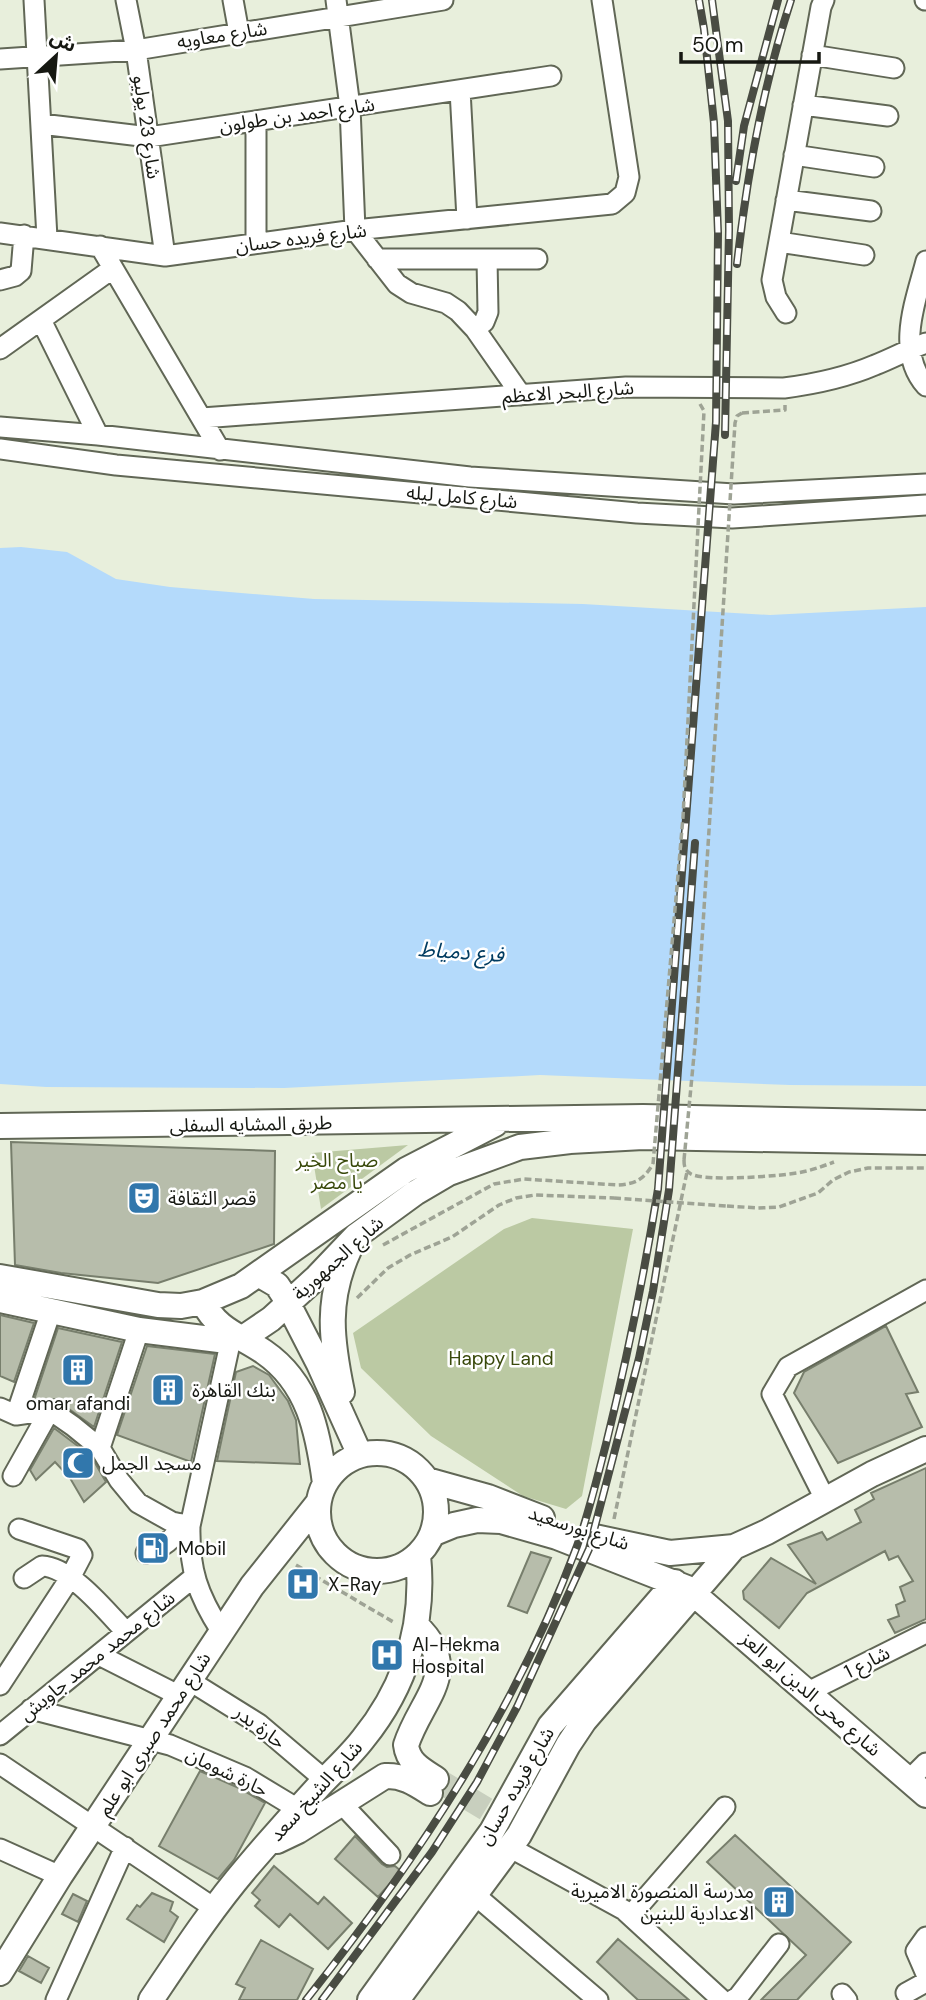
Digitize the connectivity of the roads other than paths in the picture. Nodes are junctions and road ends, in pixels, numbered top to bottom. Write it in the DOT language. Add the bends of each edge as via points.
graph roads {
  1 [pos="34,0"];
  2 [pos="126,0"];
  3 [pos="233,0"];
  4 [pos="443,0"];
  5 [pos="602,0"];
  6 [pos="824,0"];
  7 [pos="337,8"];
  8 [pos="239,33"];
  9 [pos="136,50"];
  10 [pos="812,55"];
  11 [pos="37,57"];
  12 [pos="0,60"];
  13 [pos="894,68"];
  14 [pos="551,75"];
  15 [pos="460,90"];
  16 [pos="803,105"];
  17 [pos="350,107"];
  18 [pos="888,116"];
  19 [pos="256,121"];
  20 [pos="41,124"];
  21 [pos="149,137"];
  22 [pos="794,155"];
  23 [pos="874,167"];
  24 [pos="786,200"];
  25 [pos="871,211"];
  26 [pos="467,219"];
  27 [pos="355,230"];
  28 [pos="0,233"];
  29 [pos="24,235"];
  30 [pos="47,238"];
  31 [pos="779,242"];
  32 [pos="256,243"];
  33 [pos="100,246"];
  34 [pos="864,255"];
  35 [pos="165,256"];
  36 [pos="377,259"];
  37 [pos="487,259"];
  38 [pos="537,259"];
  39 [pos="926,261"];
  40 [pos="112,269"];
  41 [pos="0,280"];
  42 [pos="786,313"];
  43 [pos="41,320"];
  44 [pos="475,329"];
  45 [pos="918,346"];
  46 [pos="0,349"];
  47 [pos="926,386"];
  48 [pos="521,395"];
  49 [pos="202,418"];
  50 [pos="0,427"];
  51 [pos="96,435"];
  52 [pos="121,439"];
  53 [pos="0,449"];
  54 [pos="220,450"];
  55 [pos="91,462"];
  56 [pos="116,465"];
  57 [pos="926,484"];
  58 [pos="926,505"];
  59 [pos="502,1121"];
  60 [pos="926,1123"];
  61 [pos="0,1126"];
  62 [pos="926,1142"];
  63 [pos="356,1236"];
  64 [pos="258,1274"];
  65 [pos="0,1277"];
  66 [pos="926,1290"];
  67 [pos="0,1300"];
  68 [pos="203,1302"];
  69 [pos="287,1304"];
  70 [pos="51,1311"];
  71 [pos="139,1330"];
  72 [pos="237,1338"];
  73 [pos="50,1410"];
  74 [pos="8,1412"];
  75 [pos="349,1430"];
  76 [pos="100,1448"];
  77 [pos="926,1448"];
  78 [pos="360,1455"];
  79 [pos="13,1476"];
  80 [pos="427,1480"];
  81 [pos="322,1493"];
  82 [pos="825,1499"];
  83 [pos="186,1525"];
  84 [pos="19,1529"];
  85 [pos="432,1534"];
  86 [pos="734,1547"];
  87 [pos="146,1553"];
  88 [pos="418,1555"];
  89 [pos="194,1577"];
  90 [pos="24,1578"];
  91 [pos="70,1578"];
  92 [pos="686,1588"];
  93 [pos="415,1630"];
  94 [pos="221,1631"];
  95 [pos="126,1632"];
  96 [pos="926,1633"];
  97 [pos="99,1655"];
  98 [pos="0,1685"];
  99 [pos="185,1689"];
  100 [pos="808,1692"];
  101 [pos="31,1709"];
  102 [pos="3,1727"];
  103 [pos="150,1738"];
  104 [pos="0,1764"];
  105 [pos="920,1779"];
  106 [pos="325,1780"];
  107 [pos="341,1803"];
  108 [pos="725,1807"];
  109 [pos="298,1809"];
  110 [pos="93,1826"];
  111 [pos="267,1845"];
  112 [pos="125,1847"];
  113 [pos="511,1848"];
  114 [pos="0,1849"];
  115 [pos="390,1855"];
  116 [pos="60,1876"];
  117 [pos="475,1895"];
  118 [pos="214,1908"];
  119 [pos="631,1915"];
  120 [pos="922,1941"];
  121 [pos="779,1944"];
  122 [pos="2,1966"];
  123 [pos="926,1974"];
  124 [pos="926,1982"];
  125 [pos="906,1993"];
  126 [pos="56,2000"];
  127 [pos="151,2000"];
  128 [pos="370,2000"];
  129 [pos="397,2000"];
  130 [pos="598,2000"];
  131 [pos="722,2000"];
  132 [pos="733,2000"];
  1 -- 11 [label="street"];
  2 -- 9 [label="street, شارع 23 يوليو"];
  3 -- 8 [label="street"];
  4 -- 7 [label="street, شارع معاويه"];
  5 -- 26 [label="street, شارع فريده حسان" via="629,177 625,193 612,204"];
  6 -- 10 [label="street"];
  7 -- 8 [label="street, شارع معاويه"];
  7 -- 17 [label="street"];
  8 -- 9 [label="street, شارع معاويه"];
  9 -- 11 [label="street, شارع معاويه"];
  9 -- 21 [label="street, شارع 23 يوليو"];
  10 -- 13 [label="street"];
  10 -- 16 [label="street"];
  11 -- 12 [label="street, شارع معاويه"];
  11 -- 20 [label="street"];
  14 -- 15 [label="street, شارع احمد بن طولون"];
  15 -- 17 [label="street, شارع احمد بن طولون"];
  15 -- 26 [label="street"];
  16 -- 18 [label="street"];
  16 -- 22 [label="street"];
  17 -- 19 [label="street, شارع احمد بن طولون"];
  17 -- 27 [label="street"];
  19 -- 21 [label="street, شارع احمد بن طولون"];
  19 -- 32 [label="street"];
  20 -- 21 [label="street, شارع احمد بن طولون"];
  20 -- 30 [label="street"];
  21 -- 35 [label="street, شارع 23 يوليو"];
  22 -- 23 [label="street"];
  22 -- 24 [label="street"];
  24 -- 25 [label="street"];
  24 -- 31 [label="street"];
  26 -- 27 [label="street, شارع فريده حسان"];
  27 -- 32 [label="street, شارع فريده حسان"];
  27 -- 36 [label="street"];
  28 -- 29 [label="street, شارع فريده حسان"];
  29 -- 30 [label="street, شارع فريده حسان"];
  29 -- 41 [label="street" via="21,271"];
  30 -- 33 [label="street, شارع فريده حسان"];
  31 -- 34 [label="street"];
  31 -- 42 [label="street" via="772,280"];
  32 -- 35 [label="street, شارع فريده حسان"];
  33 -- 35 [label="street, شارع فريده حسان"];
  33 -- 40 [label="street"];
  36 -- 37 [label="street"];
  36 -- 44 [label="street" via="397,284 446,303"];
  37 -- 38 [label="street"];
  37 -- 44 [label="street" via="488,312"];
  39 -- 45 [label="street" via="911,321"];
  40 -- 43 [label="street"];
  40 -- 49 [label="street"];
  43 -- 46 [label="street"];
  43 -- 51 [label="street"];
  44 -- 48 [label="street"];
  45 -- 47 [label="street" via="920,380"];
  45 -- 48 [label="street, شارع البحر الاعظم" via="875,366 784,388 626,387"];
  48 -- 49 [label="street, شارع البحر الاعظم"];
  49 -- 54 [label="street"];
  50 -- 51 [label="street, شارع كامل ليله"];
  51 -- 52 [label="street, شارع كامل ليله"];
  51 -- 55 [label="street" via="90,448"];
  52 -- 54 [label="street, شارع كامل ليله"];
  52 -- 56 [label="street"];
  53 -- 55 [label="street, شارع كامل ليله"];
  54 -- 57 [label="street, شارع كامل ليله" via="470,477 734,494"];
  55 -- 56 [label="street, شارع كامل ليله"];
  56 -- 58 [label="street, شارع كامل ليله" via="650,514 732,518"];
  59 -- 60 [label="main road, شارع الجمهورية" via="643,1117"];
  59 -- 61 [label="main road, طريق المشايه السفلى"];
  59 -- 64 [label="main road, شارع الجمهورية" via="406,1170"];
  62 -- 63 [label="main road, شارع الجمهورية" via="643,1137 520,1147 449,1173"];
  63 -- 69 [label="main road, شارع الجمهورية"];
  63 -- 75 [label="main road" via="331,1311"];
  64 -- 68 [label="main road, شارع الجمهورية"];
  64 -- 69 [label="main road" via="276,1285"];
  65 -- 68 [label="main road, شارع الجمهورية" via="158,1305"];
  66 -- 82 [label="street" via="788,1367 772,1394"];
  67 -- 70 [label="main road"];
  68 -- 72 [label="main road" via="209,1315"];
  69 -- 72 [label="main road, شارع الجمهورية"];
  69 -- 75 [label="main road"];
  70 -- 71 [label="main road"];
  70 -- 74 [label="street"];
  71 -- 72 [label="main road"];
  71 -- 76 [label="street"];
  72 -- 81 [label="main road" via="266,1353 302,1391 317,1436"];
  72 -- 83 [label="street"];
  73 -- 74 [label="street"];
  73 -- 76 [label="street"];
  73 -- 79 [label="street"];
  75 -- 78 [label="main road"];
  76 -- 83 [label="street" via="138,1503"];
  77 -- 82 [label="main road"];
  78 -- 80 [label="main road" via="398,1456"];
  78 -- 81 [label="main road" via="340,1466"];
  80 -- 85 [label="main road" via="435,1497"];
  80 -- 86 [label="main road, شارع بورسعيد" via="609,1541 670,1553"];
  81 -- 88 [label="main road" via="319,1521 324,1539 350,1564 386,1570"];
  81 -- 94 [label="main road, شارع محمد صبرى ابو علم"];
  82 -- 86 [label="main road"];
  83 -- 87 [label="street" via="161,1548"];
  83 -- 89 [label="street"];
  84 -- 91 [label="street" via="78,1549 82,1558"];
  85 -- 88 [label="main road"];
  85 -- 92 [label="main road, شارع بورسعيد" via="477,1520 501,1521 557,1537"];
  86 -- 92 [label="main road"];
  88 -- 93 [label="main road, شارع الشيخ سعد" via="421,1581"];
  89 -- 94 [label="street"];
  89 -- 95 [label="street, شارع محمد محمد جاويش"];
  90 -- 91 [label="street" via="47,1566"];
  91 -- 95 [label="street"];
  91 -- 98 [label="street"];
  92 -- 100 [label="main road, شارع محى الدين ابو العز"];
  92 -- 113 [label="main road, شارع فريده حسان" via="584,1721"];
  92 -- 128 [label="main road, شارع فريده حسان" via="550,1726"];
  93 -- 106 [label="main road, شارع الشيخ سعد" via="399,1680 381,1714"];
  93 -- 107 [label="main road" via="429,1637 439,1670 436,1687 406,1745 407,1755 433,1786 386,1776"];
  94 -- 99 [label="main road, شارع محمد صبرى ابو علم"];
  95 -- 97 [label="street, شارع محمد محمد جاويش"];
  96 -- 100 [label="street, شارع 1"];
  97 -- 99 [label="street, حارة بدر"];
  97 -- 101 [label="street, شارع محمد محمد جاويش"];
  99 -- 103 [label="main road, شارع محمد صبرى ابو علم"];
  99 -- 106 [label="street, حارة بدر" via="259,1724"];
  100 -- 105 [label="main road, شارع محى الدين ابو العز"];
  101 -- 102 [label="street, شارع محمد محمد جاويش"];
  101 -- 103 [label="street, حارة شومان"];
  103 -- 109 [label="street, حارة شومان" via="245,1777"];
  103 -- 110 [label="main road, شارع محمد صبرى ابو علم"];
  104 -- 110 [label="street"];
  106 -- 109 [label="main road, شارع الشيخ سعد"];
  107 -- 111 [label="main road"];
  107 -- 115 [label="street"];
  108 -- 119 [label="street"];
  109 -- 111 [label="main road, شارع الشيخ سعد"];
  110 -- 112 [label="street"];
  110 -- 116 [label="main road, شارع محمد صبرى ابو علم"];
  111 -- 118 [label="main road, شارع الشيخ سعد"];
  112 -- 118 [label="street"];
  112 -- 126 [label="street"];
  113 -- 117 [label="main road, شارع فريده حسان"];
  113 -- 119 [label="street"];
  114 -- 116 [label="street"];
  116 -- 122 [label="main road, شارع محمد صبرى ابو علم"];
  117 -- 129 [label="main road, شارع فريده حسان"];
  117 -- 130 [label="street"];
  118 -- 127 [label="main road, شارع الشيخ سعد"];
  119 -- 131 [label="street"];
  120 -- 123 [label="street" via="916,1955"];
  121 -- 132 [label="street"];
  124 -- 125 [label="street"];
}
